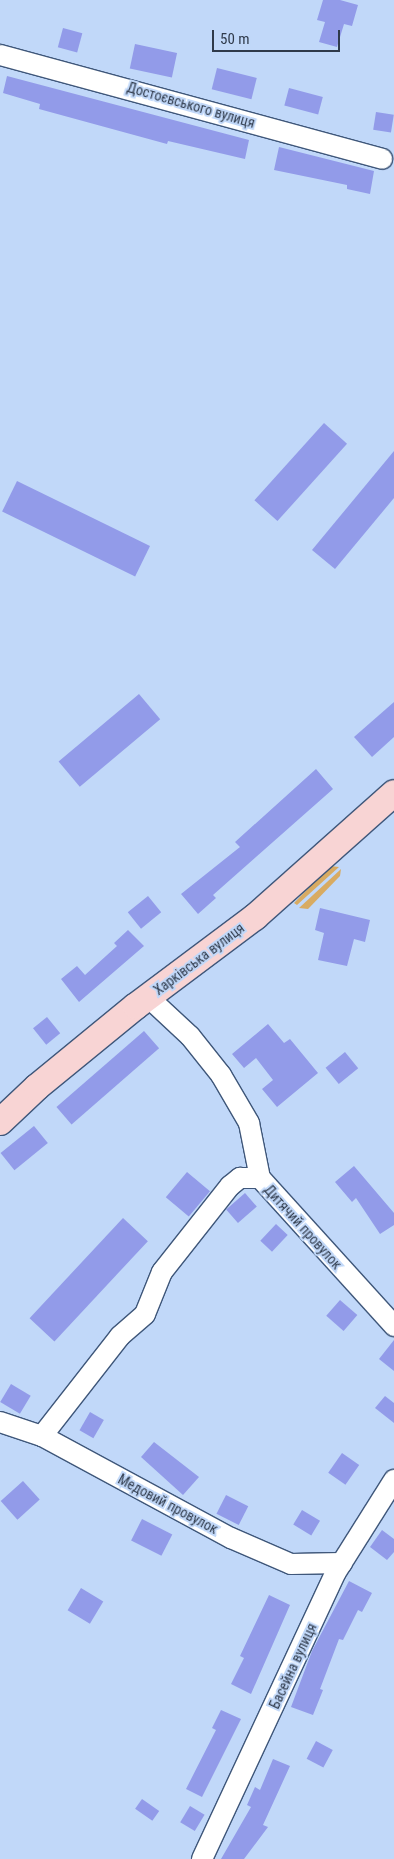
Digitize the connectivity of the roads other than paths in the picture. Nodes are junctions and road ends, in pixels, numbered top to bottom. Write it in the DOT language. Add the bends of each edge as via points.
graph roads {
  1 [pos="0,55"];
  2 [pos="382,158"];
  3 [pos="394,792"];
  4 [pos="148,997"];
  5 [pos="0,1122"];
  6 [pos="260,1178"];
  7 [pos="394,1326"];
  8 [pos="0,1422"];
  9 [pos="42,1436"];
  10 [pos="394,1480"];
  11 [pos="342,1563"];
  12 [pos="202,1859"];
  1 -- 2 [label="street, Достоєвського вулиця"];
  3 -- 4 [label="main road, Харківська вулиця" via="262,911"];
  4 -- 5 [label="main road, Харківська вулиця" via="37,1087"];
  4 -- 6 [label="street, Дитячий провулок" via="190,1036 221,1075 249,1123"];
  6 -- 7 [label="street, Дитячий провулок"];
  6 -- 9 [label="street" via="240,1178 230,1186 162,1272 144,1314 120,1336"];
  8 -- 9 [label="street, Медовий провулок"];
  9 -- 11 [label="street, Медовий провулок" via="232,1538 291,1564"];
  10 -- 11 [label="street, Басейна вулиця"];
  11 -- 12 [label="street, Басейна вулиця"];
}
